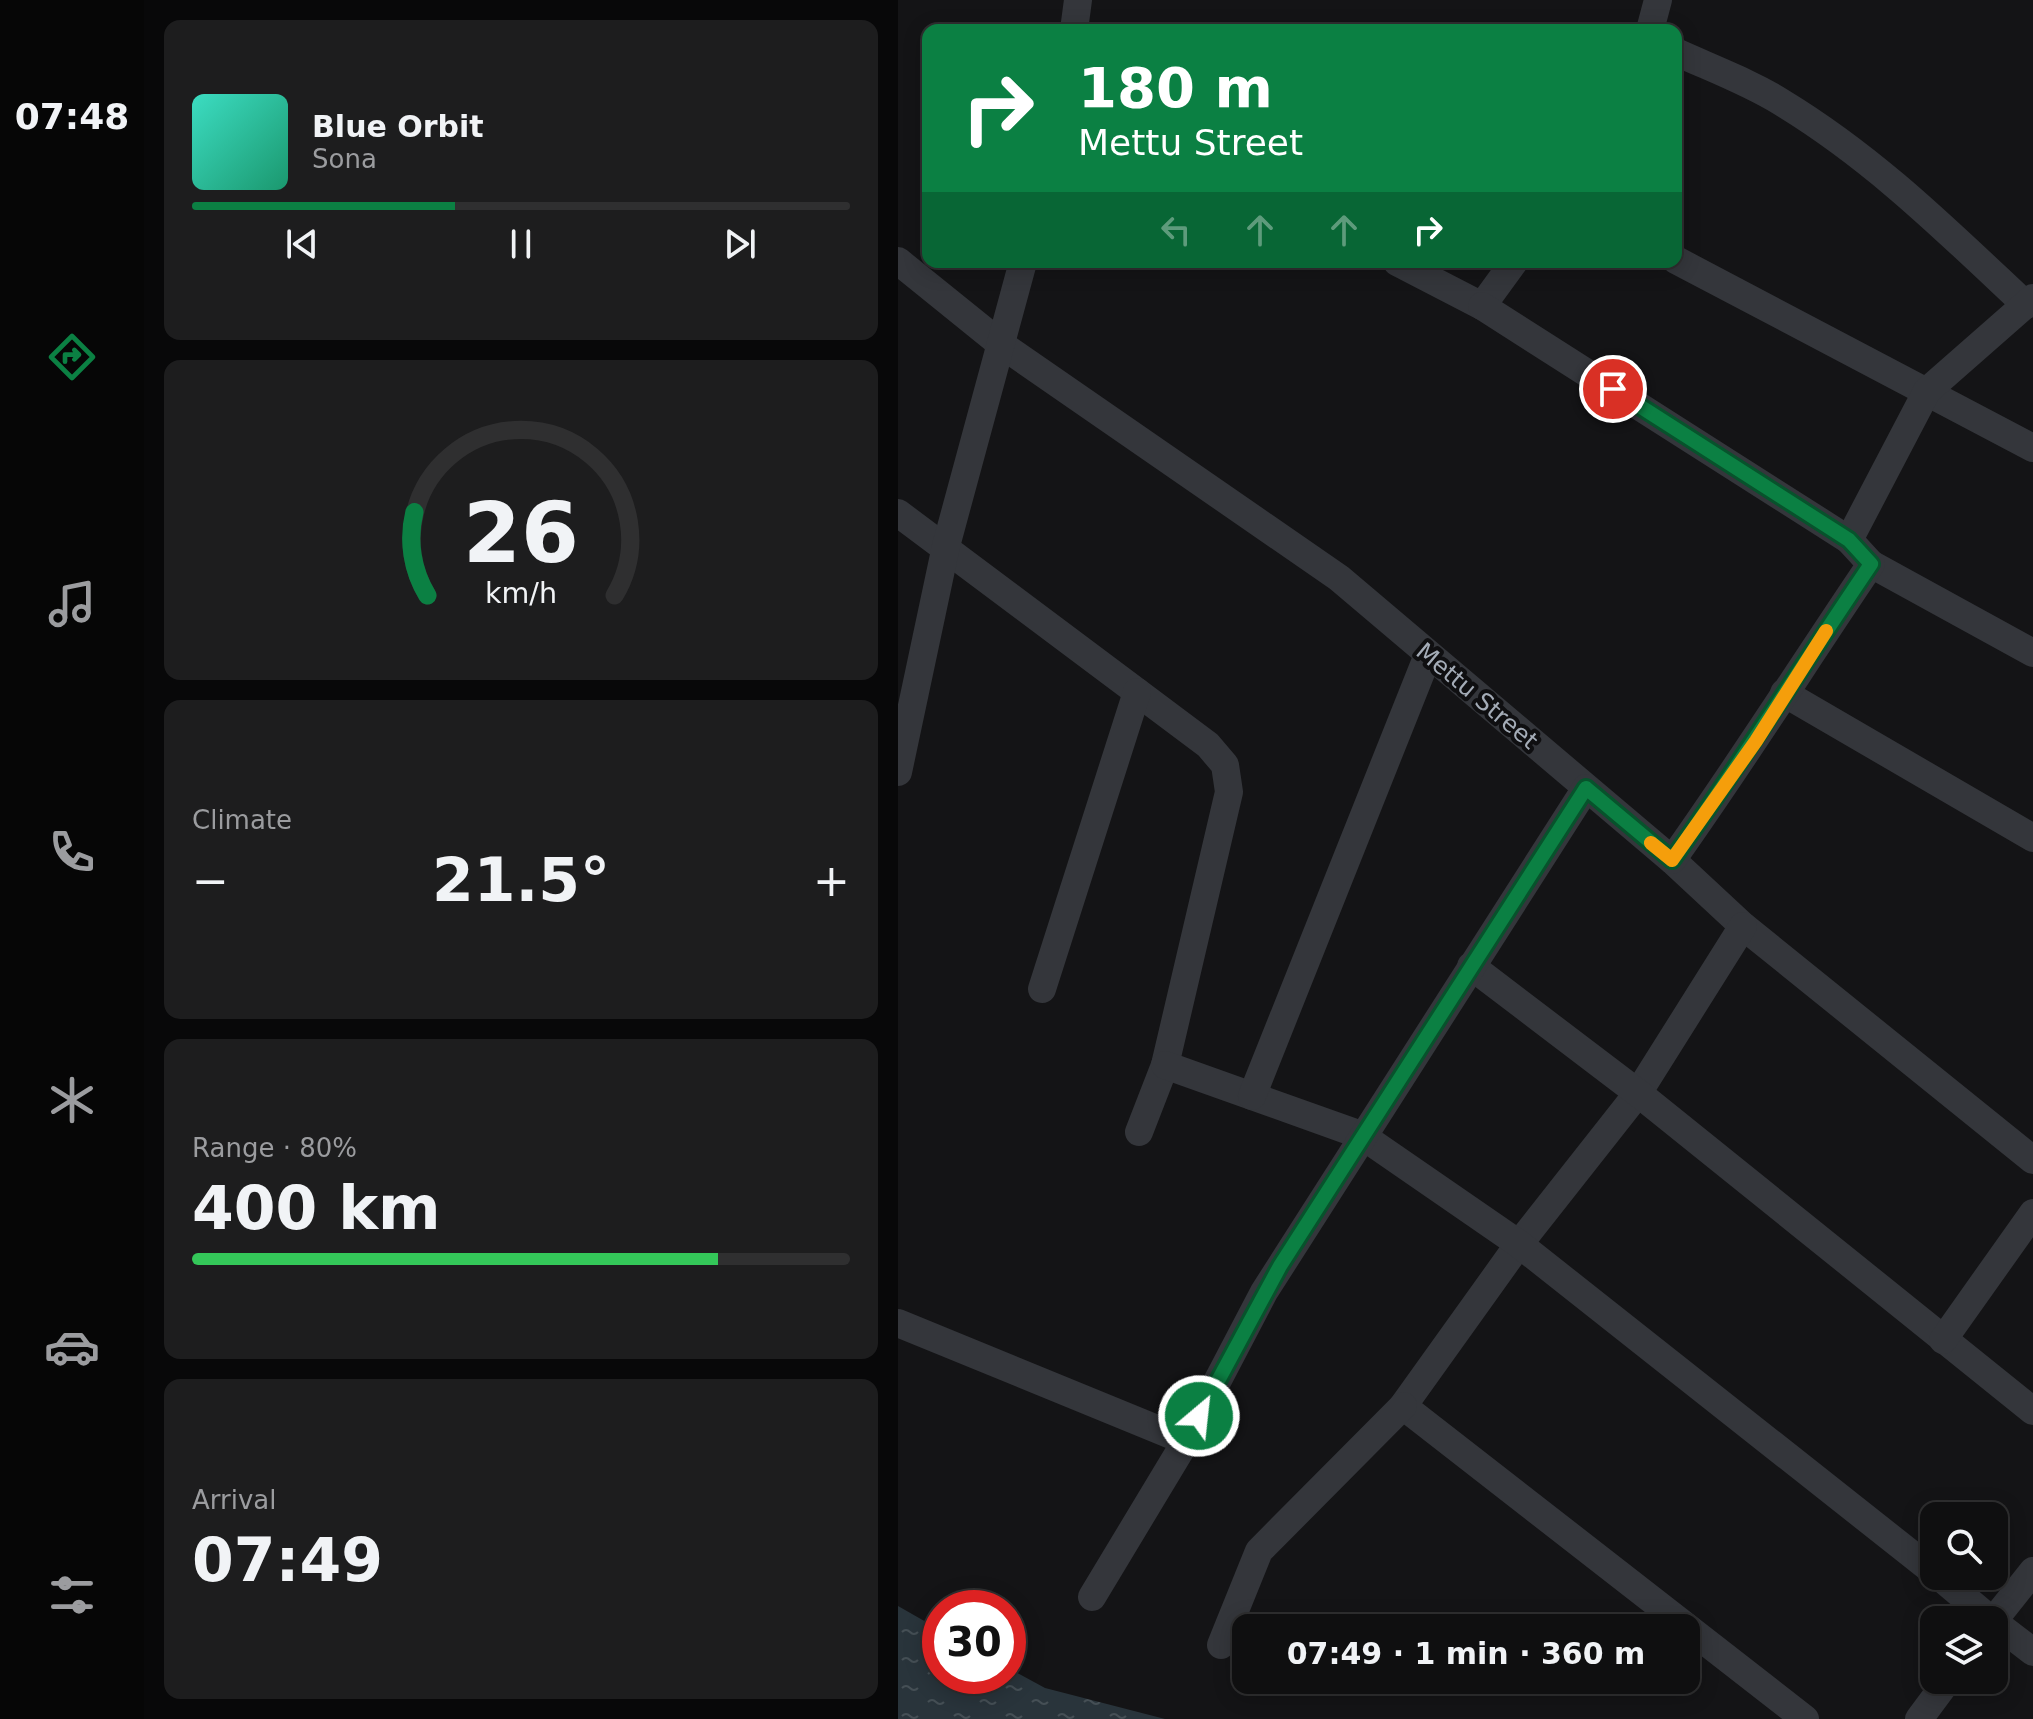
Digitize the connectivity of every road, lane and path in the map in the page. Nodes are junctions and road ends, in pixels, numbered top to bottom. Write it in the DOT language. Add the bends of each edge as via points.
graph roads {
  1 [pos="1078,0"];
  2 [pos="1658,0"];
  3 [pos="1075,24"];
  4 [pos="1652,24"];
  5 [pos="1682,55"];
  6 [pos="898,261"];
  7 [pos="1682,263"];
  8 [pos="1021,268"];
  9 [pos="1409,268"];
  10 [pos="1510,268"];
  11 [pos="2030,302"];
  12 [pos="1482,306"];
  13 [pos="1002,345"];
  14 [pos="1927,391"];
  15 [pos="2033,448"];
  16 [pos="898,513"];
  17 [pos="1849,540"];
  18 [pos="946,546"];
  19 [pos="1871,564"];
  20 [pos="2033,653"];
  21 [pos="1428,655"];
  22 [pos="1137,692"];
  23 [pos="1784,693"];
  24 [pos="898,772"];
  25 [pos="1586,788"];
  26 [pos="2033,838"];
  27 [pos="1672,860"];
  28 [pos="1743,926"];
  29 [pos="1471,966"];
  30 [pos="1042,989"];
  31 [pos="1165,1065"];
  32 [pos="1638,1093"];
  33 [pos="1252,1096"];
  34 [pos="1139,1132"];
  35 [pos="1361,1135"];
  36 [pos="2033,1160"];
  37 [pos="2033,1213"];
  38 [pos="1519,1244"];
  39 [pos="898,1323"];
  40 [pos="1943,1340"];
  41 [pos="1403,1406"];
  42 [pos="2033,1411"];
  43 [pos="1186,1441"];
  44 [pos="1920,1561"];
  45 [pos="2033,1571"];
  46 [pos="1956,1590"];
  47 [pos="1092,1597"];
  48 [pos="1975,1606"];
  49 [pos="2005,1606"];
  50 [pos="2008,1633"];
  51 [pos="1221,1645"];
  52 [pos="2033,1652"];
  53 [pos="1938,1694"];
  54 [pos="1805,1719"];
  55 [pos="1919,1719"];
  1 -- 3 [label="street"];
  2 -- 4 [label="street"];
  5 -- 11 [label="street" via="1778,99 1834,135 1894,180"];
  6 -- 13 [label="street, Mettu Street"];
  7 -- 14 [label="street"];
  8 -- 13 [label="street"];
  9 -- 12 [label="street"];
  10 -- 12 [label="street"];
  11 -- 14 [label="street"];
  12 -- 17 [label="street"];
  13 -- 18 [label="street"];
  13 -- 21 [label="street, Mettu Street" via="1339,578"];
  14 -- 15 [label="street"];
  14 -- 17 [label="street"];
  16 -- 18 [label="street"];
  17 -- 19 [label="street"];
  18 -- 22 [label="street"];
  18 -- 24 [label="street"];
  19 -- 20 [label="street"];
  19 -- 23 [label="street"];
  21 -- 25 [label="street, Mettu Street"];
  21 -- 33 [label="street"];
  22 -- 30 [label="street"];
  22 -- 31 [label="street" via="1208,745 1225,765 1229,792"];
  23 -- 26 [label="street"];
  23 -- 27 [label="street"];
  25 -- 27 [label="street, Mettu Street"];
  25 -- 29 [label="street"];
  27 -- 28 [label="street, Mettu Street"];
  28 -- 32 [label="street"];
  28 -- 36 [label="street, Mettu Street"];
  29 -- 32 [label="street"];
  29 -- 35 [label="street"];
  31 -- 33 [label="street"];
  31 -- 34 [label="street"];
  32 -- 38 [label="street"];
  32 -- 40 [label="street"];
  33 -- 35 [label="street"];
  35 -- 38 [label="street"];
  35 -- 43 [label="street" via="1264,1292"];
  37 -- 40 [label="street"];
  38 -- 41 [label="street"];
  38 -- 44 [label="street"];
  39 -- 43 [label="street"];
  40 -- 42 [label="street"];
  41 -- 51 [label="street" via="1259,1551"];
  41 -- 54 [label="street"];
  43 -- 47 [label="street"];
  45 -- 49 [label="street"];
  46 -- 48 [label="street"];
  50 -- 52 [label="street"];
  53 -- 55 [label="street"];
}
